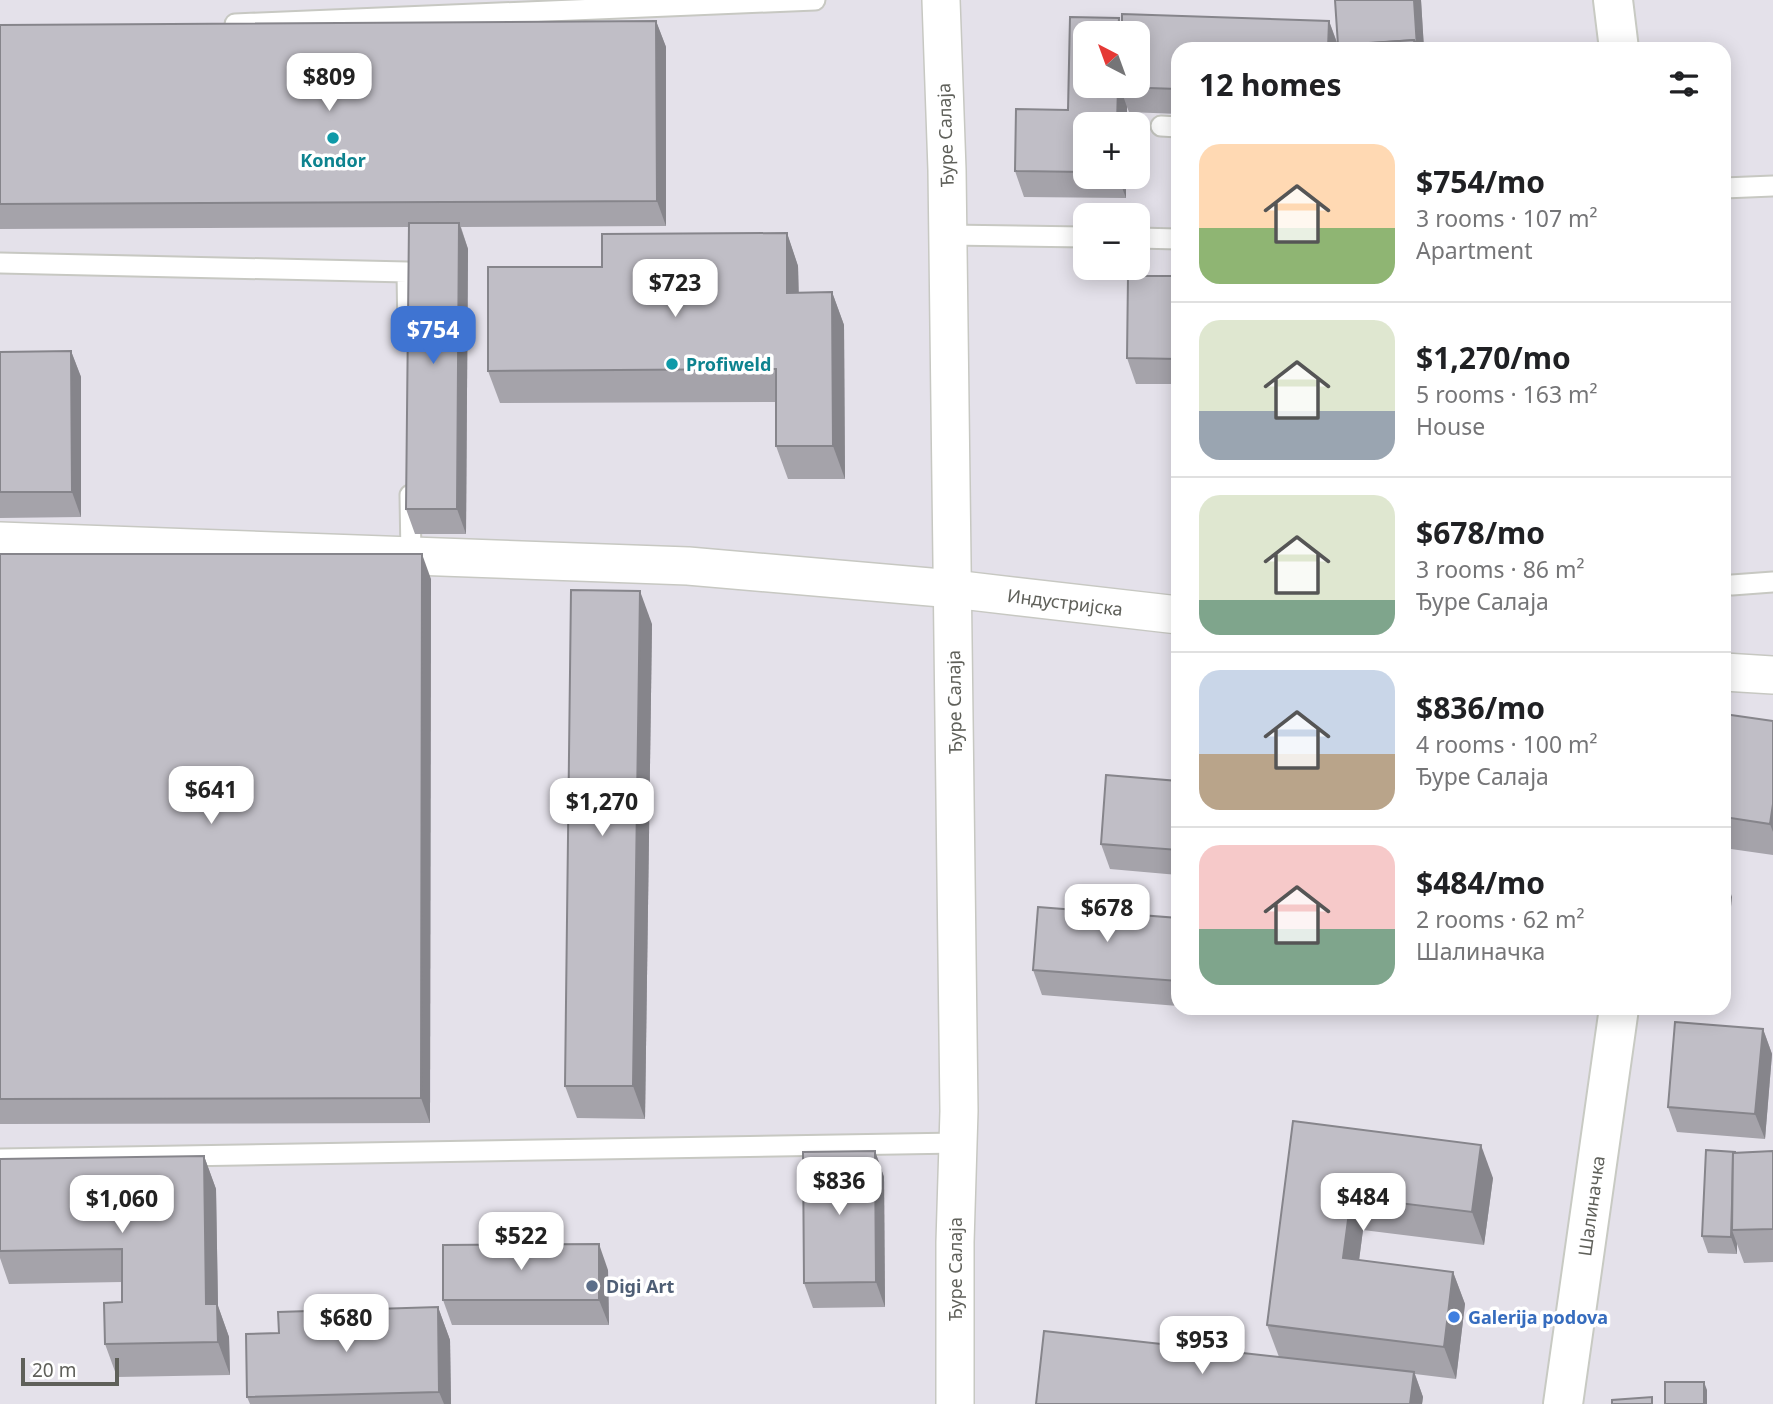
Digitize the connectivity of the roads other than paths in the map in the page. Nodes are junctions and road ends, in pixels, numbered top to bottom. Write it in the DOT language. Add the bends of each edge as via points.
graph roads {
  1 [pos="815,0"];
  2 [pos="941,0"];
  3 [pos="1614,0"];
  4 [pos="221,25"];
  5 [pos="1618,42"];
  6 [pos="1773,186"];
  7 [pos="1731,188"];
  8 [pos="948,235"];
  9 [pos="1073,237"];
  10 [pos="1150,239"];
  11 [pos="1171,239"];
  12 [pos="0,263"];
  13 [pos="408,353"];
  14 [pos="410,475"];
  15 [pos="0,541"];
  16 [pos="411,556"];
  17 [pos="1773,582"];
  18 [pos="1732,585"];
  19 [pos="953,589"];
  20 [pos="1171,614"];
  21 [pos="1731,672"];
  22 [pos="1773,675"];
  23 [pos="1618,1015"];
  24 [pos="958,1143"];
  25 [pos="0,1159"];
  26 [pos="955,1404"];
  27 [pos="1563,1404"];
  1 -- 4 [label="lane"];
  2 -- 8 [label="street, Ђуре Салаја"];
  3 -- 5 [label="main road"];
  6 -- 7 [label="lane"];
  8 -- 9 [label="lane"];
  8 -- 19 [label="street, Ђуре Салаја"];
  10 -- 11 [label="lane"];
  12 -- 13 [label="lane" via="407,272"];
  14 -- 16 [label="lane"];
  15 -- 16 [label="street, Индустријска"];
  16 -- 19 [label="street, Индустријска" via="688,566"];
  17 -- 18 [label="lane"];
  19 -- 20 [label="street, Индустријска"];
  19 -- 24 [label="street, Ђуре Салаја"];
  21 -- 22 [label="street"];
  23 -- 27 [label="main road, Шалиначка"];
  24 -- 25 [label="lane"];
  24 -- 26 [label="street, Ђуре Салаја"];
}
